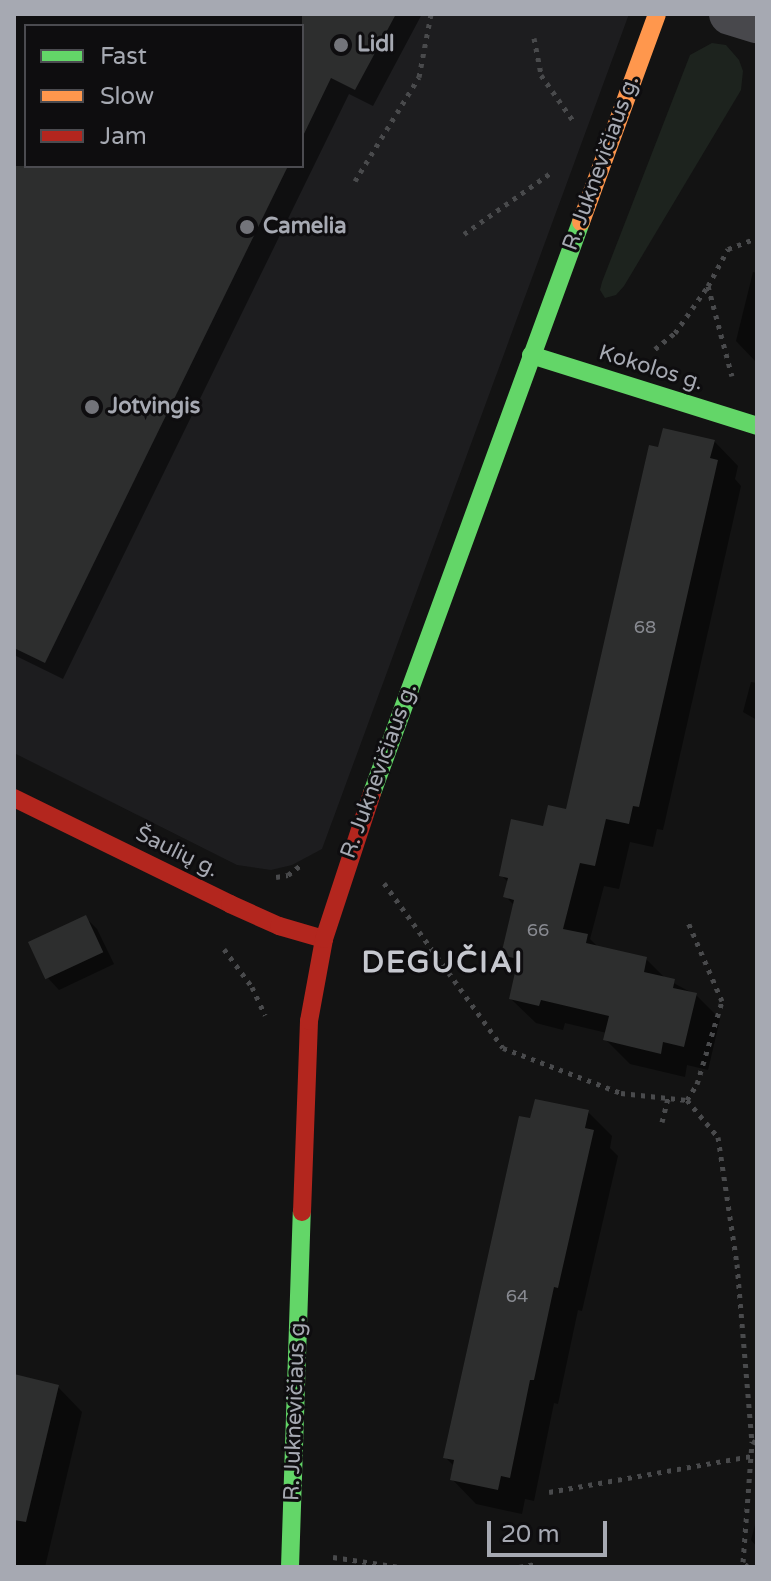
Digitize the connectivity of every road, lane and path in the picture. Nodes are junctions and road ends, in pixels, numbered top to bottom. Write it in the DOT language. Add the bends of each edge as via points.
graph roads {
  1 [pos="431,14"];
  2 [pos="657,14"];
  3 [pos="730,14"];
  4 [pos="757,22"];
  5 [pos="534,38"];
  6 [pos="574,122"];
  7 [pos="556,169"];
  8 [pos="355,181"];
  9 [pos="464,234"];
  10 [pos="757,238"];
  11 [pos="708,286"];
  12 [pos="531,355"];
  13 [pos="615,382"];
  14 [pos="751,425"];
  15 [pos="14,798"];
  16 [pos="378,875"];
  17 [pos="688,922"];
  18 [pos="324,939"];
  19 [pos="668,1098"];
  20 [pos="687,1100"];
  21 [pos="662,1122"];
  22 [pos="755,1442"];
  23 [pos="752,1456"];
  24 [pos="549,1492"];
  25 [pos="290,1561"];
  26 [pos="536,1564"];
  27 [pos="399,1567"];
  28 [pos="519,1567"];
  29 [pos="748,1567"];
  1 -- 8 [label="path" via="419,77"];
  2 -- 12 [label="street, R. Juknevičiaus g."];
  3 -- 4 [label="street"];
  5 -- 6 [label="path" via="541,75"];
  7 -- 9 [label="path"];
  10 -- 11 [label="path" via="728,249"];
  11 -- 13 [label="path" via="675,333"];
  11 -- 14 [label="path"];
  12 -- 13 [label="street, Kokolos g."];
  12 -- 18 [label="street, R. Juknevičiaus g." via="353,844"];
  13 -- 14 [label="street, Kokolos g."];
  15 -- 18 [label="street, Šaulių g." via="230,904"];
  16 -- 19 [label="path" via="503,1048 621,1093"];
  17 -- 20 [label="path" via="722,1001 697,1084"];
  18 -- 25 [label="street, R. Juknevičiaus g." via="309,1021"];
  19 -- 20 [label="path"];
  19 -- 21 [label="path"];
  20 -- 22 [label="path" via="718,1137"];
  22 -- 23 [label="path"];
  23 -- 24 [label="path"];
  23 -- 29 [label="path" via="743,1562"];
  25 -- 27 [label="path" via="351,1557"];
  26 -- 28 [label="path"];
}
